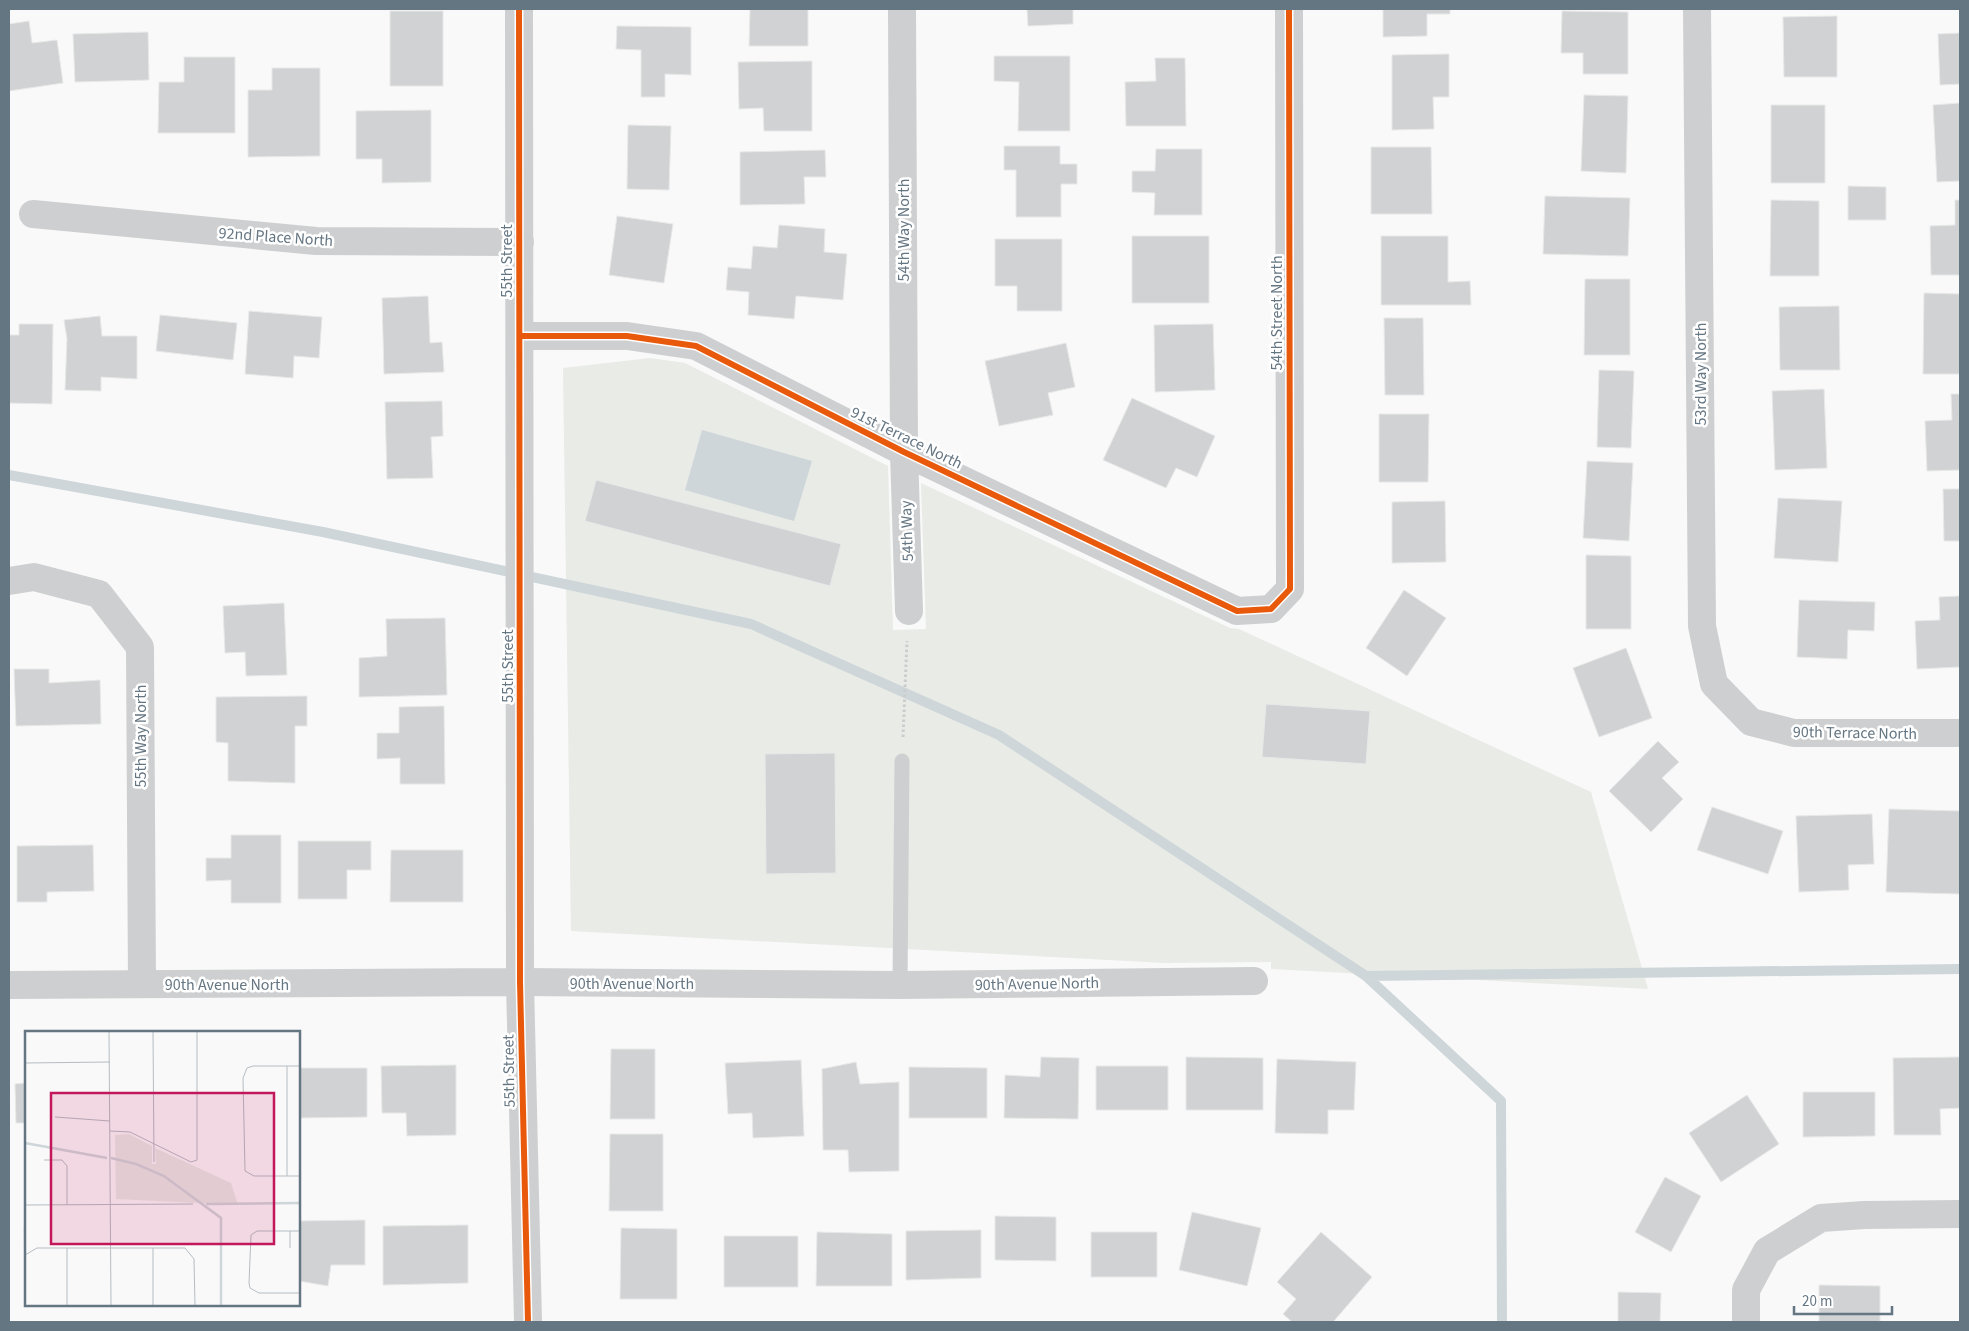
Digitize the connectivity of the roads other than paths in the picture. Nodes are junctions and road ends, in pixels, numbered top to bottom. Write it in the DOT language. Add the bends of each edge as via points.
graph roads {
  1 [pos="519,9"];
  2 [pos="902,9"];
  3 [pos="1289,9"];
  4 [pos="1697,9"];
  5 [pos="33,214"];
  6 [pos="520,242"];
  7 [pos="520,336"];
  8 [pos="904,452"];
  9 [pos="9,581"];
  10 [pos="1271,609"];
  11 [pos="908,610"];
  12 [pos="1751,722"];
  13 [pos="1960,733"];
  14 [pos="902,760"];
  15 [pos="1254,981"];
  16 [pos="520,982"];
  17 [pos="142,984"];
  18 [pos="9,985"];
  19 [pos="900,985"];
  20 [pos="1960,1214"];
  21 [pos="528,1322"];
  22 [pos="1746,1322"];
  1 -- 6 [label="street, 55th Street"];
  2 -- 8 [label="street, 54th Way North"];
  3 -- 10 [label="street, 54th Street North" via="1290,588"];
  4 -- 12 [label="street, 53rd Way North" via="1702,626 1714,684"];
  5 -- 6 [label="street, 92nd Place North" via="316,241"];
  6 -- 7 [label="street, 55th Street"];
  7 -- 8 [label="street, 91st Terrace North" via="627,336 696,346"];
  7 -- 16 [label="street, 55th Street"];
  8 -- 10 [label="street, 91st Terrace North" via="1237,610"];
  8 -- 11 [label="street, 54th Way"];
  9 -- 17 [label="street, 55th Way North" via="34,577 99,594 140,646"];
  12 -- 13 [label="street, 90th Terrace North" via="1794,733"];
  14 -- 19 [label="lane"];
  15 -- 19 [label="street, 90th Avenue North"];
  16 -- 17 [label="street, 90th Avenue North"];
  16 -- 19 [label="street, 90th Avenue North"];
  16 -- 21 [label="street, 55th Street"];
  17 -- 18 [label="street, 90th Avenue North"];
  20 -- 22 [label="street" via="1820,1218 1767,1251 1746,1290"];
}
